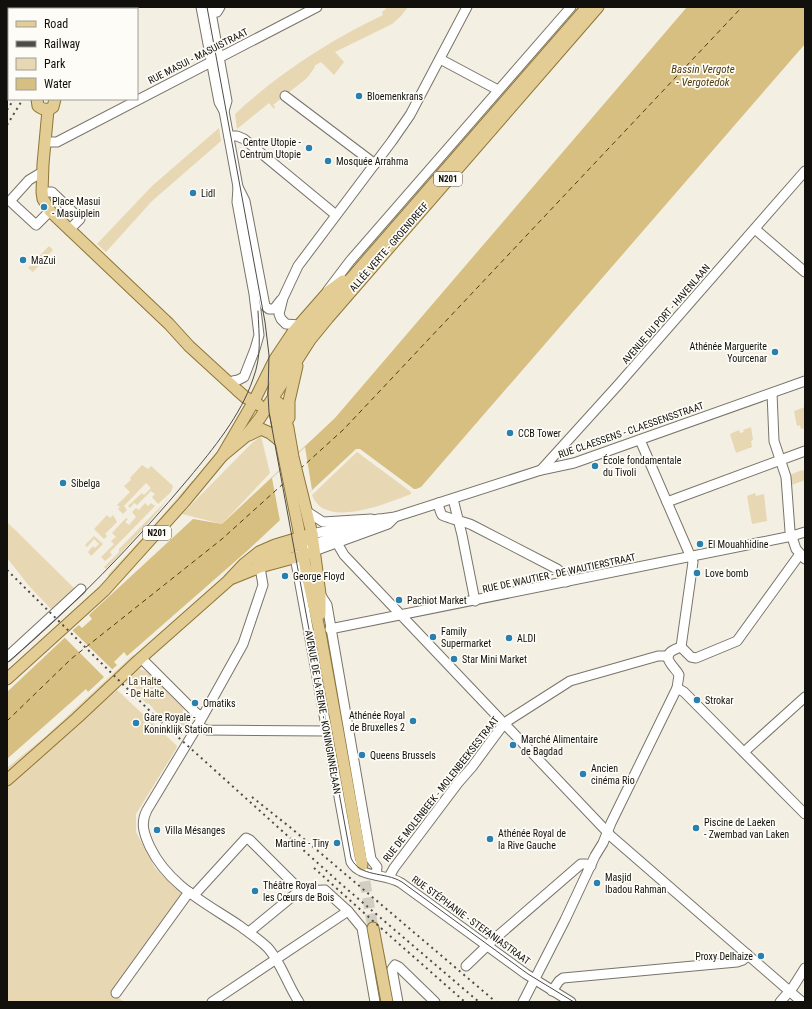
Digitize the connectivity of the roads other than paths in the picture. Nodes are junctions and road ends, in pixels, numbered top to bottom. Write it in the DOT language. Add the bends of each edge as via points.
graph roads {
  1 [pos="220,7"];
  2 [pos="317,7"];
  3 [pos="467,7"];
  4 [pos="571,7"];
  5 [pos="587,7"];
  6 [pos="598,7"];
  7 [pos="206,11"];
  8 [pos="440,59"];
  9 [pos="215,60"];
  10 [pos="498,90"];
  11 [pos="285,96"];
  12 [pos="55,100"];
  13 [pos="137,100"];
  14 [pos="138,100"];
  15 [pos="42,106"];
  16 [pos="229,136"];
  17 [pos="43,138"];
  18 [pos="374,164"];
  19 [pos="805,171"];
  20 [pos="38,174"];
  21 [pos="238,187"];
  22 [pos="42,192"];
  23 [pos="50,211"];
  24 [pos="336,215"];
  25 [pos="755,229"];
  26 [pos="69,230"];
  27 [pos="805,272"];
  28 [pos="354,274"];
  29 [pos="328,292"];
  30 [pos="278,309"];
  31 [pos="169,324"];
  32 [pos="299,325"];
  33 [pos="301,354"];
  34 [pos="233,380"];
  35 [pos="805,381"];
  36 [pos="278,382"];
  37 [pos="772,393"];
  38 [pos="273,399"];
  39 [pos="253,404"];
  40 [pos="266,409"];
  41 [pos="275,416"];
  42 [pos="288,428"];
  43 [pos="245,437"];
  44 [pos="640,440"];
  45 [pos="280,441"];
  46 [pos="232,448"];
  47 [pos="805,451"];
  48 [pos="222,456"];
  49 [pos="780,460"];
  50 [pos="289,461"];
  51 [pos="541,470"];
  52 [pos="453,499"];
  53 [pos="667,502"];
  54 [pos="438,503"];
  55 [pos="306,511"];
  56 [pos="395,517"];
  57 [pos="378,519"];
  58 [pos="459,520"];
  59 [pos="805,532"];
  60 [pos="792,536"];
  61 [pos="313,543"];
  62 [pos="337,543"];
  63 [pos="300,549"];
  64 [pos="691,557"];
  65 [pos="802,557"];
  66 [pos="259,560"];
  67 [pos="228,581"];
  68 [pos="566,582"];
  69 [pos="81,589"];
  70 [pos="320,594"];
  71 [pos="475,601"];
  72 [pos="401,615"];
  73 [pos="330,629"];
  74 [pos="321,638"];
  75 [pos="681,647"];
  76 [pos="668,656"];
  77 [pos="7,657"];
  78 [pos="141,658"];
  79 [pos="7,679"];
  80 [pos="677,688"];
  81 [pos="805,697"];
  82 [pos="202,716"];
  83 [pos="504,724"];
  84 [pos="197,726"];
  85 [pos="327,731"];
  86 [pos="744,752"];
  87 [pos="7,780"];
  88 [pos="805,814"];
  89 [pos="608,833"];
  90 [pos="358,866"];
  91 [pos="591,866"];
  92 [pos="376,875"];
  93 [pos="389,877"];
  94 [pos="300,890"];
  95 [pos="192,894"];
  96 [pos="348,911"];
  97 [pos="373,928"];
  98 [pos="249,932"];
  99 [pos="487,945"];
  100 [pos="747,954"];
  101 [pos="276,960"];
  102 [pos="466,966"];
  103 [pos="805,968"];
  104 [pos="535,980"];
  105 [pos="552,991"];
  106 [pos="790,991"];
  107 [pos="116,994"];
  108 [pos="212,1002"];
  109 [pos="299,1002"];
  110 [pos="375,1002"];
  111 [pos="387,1002"];
  112 [pos="398,1002"];
  113 [pos="435,1002"];
  114 [pos="523,1002"];
  115 [pos="571,1002"];
  116 [pos="780,1002"];
  117 [pos="802,1002"];
  1 -- 7 [label="street" via="217,12"];
  2 -- 9 [label="street, RUE MASUI - MASUISTRAAT"];
  3 -- 8 [label="street"];
  4 -- 10 [label="street, ALLÉE VERTE - GROENDREEF"];
  5 -- 28 [label="main road, ALLÉE VERTE - GROENDREEF / N201"];
  6 -- 33 [label="main road, ALLÉE VERTE - GROENDREEF / N201" via="328,318"];
  7 -- 9 [label="street"];
  8 -- 10 [label="street"];
  8 -- 18 [label="street" via="410,115"];
  9 -- 14 [label="street, RUE MASUI - MASUISTRAAT"];
  9 -- 16 [label="street" via="219,102 224,111"];
  10 -- 29 [label="street, ALLÉE VERTE - GROENDREEF" via="350,261"];
  11 -- 18 [label="street"];
  12 -- 15 [label="main road" via="55,104"];
  13 -- 17 [label="street, RUE MASUI - MASUISTRAAT" via="56,142"];
  15 -- 17 [label="main road"];
  16 -- 21 [label="street"];
  16 -- 24 [label="street" via="244,139"];
  17 -- 20 [label="main road"];
  17 -- 22 [label="main road"];
  18 -- 24 [label="street"];
  19 -- 25 [label="street, AVENUE DU PORT - HAVENLAAN"];
  20 -- 22 [label="main road"];
  20 -- 23 [label="street" via="10,201 36,225"];
  21 -- 30 [label="street" via="245,201 265,306 269,309"];
  21 -- 34 [label="street" via="237,202 254,294 258,336 244,377"];
  22 -- 23 [label="main road"];
  22 -- 26 [label="street" via="52,192 80,219"];
  23 -- 26 [label="main road"];
  24 -- 30 [label="street" via="298,266"];
  25 -- 27 [label="street"];
  25 -- 51 [label="street, AVENUE DU PORT - HAVENLAAN"];
  26 -- 31 [label="main road"];
  28 -- 29 [label="main road, ALLÉE VERTE - GROENDREEF / N201"];
  28 -- 36 [label="main road, N201" via="301,336 283,364"];
  29 -- 32 [label="main road, ALLÉE VERTE - GROENDREEF / N201"];
  30 -- 32 [label="street" via="281,319 286,324"];
  31 -- 34 [label="main road"];
  31 -- 39 [label="main road" via="189,346"];
  32 -- 39 [label="main road, ALLÉE VERTE - GROENDREEF / N201" via="275,359"];
  33 -- 36 [label="main road, ALLÉE VERTE - GROENDREEF / N201"];
  33 -- 42 [label="main road, AVENUE DE LA REINE - KONINGINNELAAN" via="289,401"];
  34 -- 39 [label="main road" via="251,393"];
  35 -- 37 [label="street, RUE CLAESSENS - CLAESSENSSTRAAT"];
  36 -- 38 [label="main road"];
  37 -- 44 [label="street, RUE CLAESSENS - CLAESSENSSTRAAT"];
  37 -- 49 [label="street" via="774,441"];
  38 -- 39 [label="main road" via="265,398"];
  38 -- 40 [label="main road, N201"];
  38 -- 41 [label="main road, AVENUE DE LA REINE - KONINGINNELAAN"];
  38 -- 42 [label="main road, AVENUE DE LA REINE - KONINGINNELAAN" via="281,406"];
  39 -- 40 [label="main road"];
  39 -- 46 [label="main road, N201" via="256,411"];
  39 -- 48 [label="main road, N201"];
  40 -- 41 [label="main road"];
  40 -- 43 [label="main road, N201"];
  41 -- 45 [label="main road, AVENUE DE LA REINE - KONINGINNELAAN"];
  42 -- 50 [label="main road, AVENUE DE LA REINE - KONINGINNELAAN"];
  43 -- 45 [label="main road" via="261,429"];
  43 -- 46 [label="main road, N201"];
  44 -- 51 [label="street, RUE CLAESSENS - CLAESSENSSTRAAT" via="574,463"];
  44 -- 53 [label="street"];
  45 -- 50 [label="main road, AVENUE DE LA REINE - KONINGINNELAAN"];
  46 -- 48 [label="main road, N201"];
  47 -- 49 [label="street"];
  48 -- 79 [label="main road, N201" via="104,591"];
  49 -- 53 [label="street"];
  49 -- 60 [label="street" via="786,477"];
  50 -- 55 [label="main road, AVENUE DE LA REINE - KONINGINNELAAN"];
  50 -- 63 [label="main road, AVENUE DE LA REINE - KONINGINNELAAN"];
  51 -- 52 [label="street, RUE CLAESSENS - CLAESSENSSTRAAT"];
  52 -- 54 [label="street, RUE CLAESSENS - CLAESSENSSTRAAT"];
  52 -- 58 [label="street"];
  53 -- 64 [label="street"];
  54 -- 56 [label="street, RUE CLAESSENS - CLAESSENSSTRAAT"];
  54 -- 58 [label="street" via="444,517"];
  55 -- 57 [label="street, RUE CLAESSENS - CLAESSENSSTRAAT" via="324,522"];
  55 -- 61 [label="main road, AVENUE DE LA REINE - KONINGINNELAAN"];
  56 -- 57 [label="street, RUE CLAESSENS - CLAESSENSSTRAAT"];
  56 -- 62 [label="street, RUE CLAESSENS - CLAESSENSSTRAAT" via="388,524"];
  57 -- 61 [label="street, RUE CLAESSENS - CLAESSENSSTRAAT"];
  58 -- 68 [label="street" via="557,569 564,575"];
  58 -- 71 [label="street"];
  59 -- 60 [label="street"];
  60 -- 64 [label="street, RUE DE WAUTIER - DE WAUTIERSTRAAT"];
  60 -- 65 [label="street"];
  61 -- 62 [label="street, RUE CLAESSENS - CLAESSENSSTRAAT"];
  61 -- 63 [label="main road"];
  61 -- 63 [label="main road" via="307,540"];
  61 -- 70 [label="main road, AVENUE DE LA REINE - KONINGINNELAAN"];
  62 -- 72 [label="street" via="344,555"];
  63 -- 66 [label="main road"];
  63 -- 66 [label="main road" via="275,545"];
  63 -- 74 [label="main road, AVENUE DE LA REINE - KONINGINNELAAN"];
  63 -- 85 [label="street, AVENUE DE LA REINE - KONINGINNELAAN"];
  64 -- 68 [label="street, RUE DE WAUTIER - DE WAUTIERSTRAAT"];
  64 -- 75 [label="street" via="693,568"];
  65 -- 75 [label="street" via="737,641 693,658"];
  66 -- 67 [label="main road" via="244,573"];
  66 -- 67 [label="main road" via="244,564"];
  66 -- 82 [label="street" via="263,585 246,638"];
  67 -- 78 [label="main road"];
  68 -- 71 [label="street, RUE DE WAUTIER - DE WAUTIERSTRAAT"];
  69 -- 77 [label="street"];
  70 -- 73 [label="street, AVENUE DE LA REINE - KONINGINNELAAN" via="326,602"];
  70 -- 74 [label="main road, AVENUE DE LA REINE - KONINGINNELAAN"];
  71 -- 72 [label="street, RUE DE WAUTIER - DE WAUTIERSTRAAT"];
  72 -- 73 [label="street, RUE DE WAUTIER - DE WAUTIERSTRAAT"];
  72 -- 83 [label="street"];
  73 -- 92 [label="street, AVENUE DE LA REINE - KONINGINNELAAN"];
  74 -- 90 [label="main road, AVENUE DE LA REINE - KONINGINNELAAN"];
  75 -- 76 [label="street" via="670,652"];
  76 -- 80 [label="street" via="668,660 678,672"];
  76 -- 83 [label="street, RUE DE MOLENBEEK - MOLENBEEKSESTRAAT" via="658,656 570,681"];
  78 -- 82 [label="street"];
  78 -- 87 [label="main road"];
  80 -- 86 [label="street"];
  80 -- 89 [label="street"];
  81 -- 86 [label="street"];
  82 -- 84 [label="street"];
  83 -- 89 [label="street"];
  83 -- 93 [label="street, RUE DE MOLENBEEK - MOLENBEEKSESTRAAT"];
  84 -- 85 [label="street" via="207,730"];
  84 -- 95 [label="street" via="147,810 143,823 145,837 156,860 175,882"];
  85 -- 90 [label="street, AVENUE DE LA REINE - KONINGINNELAAN" via="350,858"];
  86 -- 88 [label="street"];
  89 -- 91 [label="street"];
  89 -- 100 [label="street"];
  90 -- 92 [label="street, RUE STÉPHANIE - STEFANIASTRAAT" via="363,872"];
  91 -- 99 [label="street" via="581,864"];
  91 -- 104 [label="street"];
  92 -- 93 [label="street, RUE STÉPHANIE - STEFANIASTRAAT"];
  93 -- 99 [label="street, RUE STÉPHANIE - STEFANIASTRAAT"];
  94 -- 95 [label="street" via="246,838"];
  94 -- 96 [label="street" via="325,890"];
  94 -- 98 [label="street"];
  95 -- 98 [label="street"];
  95 -- 107 [label="street"];
  96 -- 101 [label="street"];
  96 -- 110 [label="street" via="362,928"];
  97 -- 111 [label="main road"];
  98 -- 101 [label="street" via="266,946"];
  99 -- 102 [label="street"];
  99 -- 104 [label="street, RUE STÉPHANIE - STEFANIASTRAAT"];
  100 -- 105 [label="street" via="743,960 737,962 563,978"];
  100 -- 106 [label="street"];
  101 -- 108 [label="street"];
  101 -- 109 [label="street"];
  103 -- 106 [label="street"];
  104 -- 105 [label="street, RUE STÉPHANIE - STEFANIASTRAAT"];
  104 -- 114 [label="street"];
  105 -- 115 [label="street, RUE STÉPHANIE - STEFANIASTRAAT"];
  106 -- 116 [label="street"];
  106 -- 117 [label="street"];
  112 -- 113 [label="street" via="392,970 394,966 399,967"];
}
